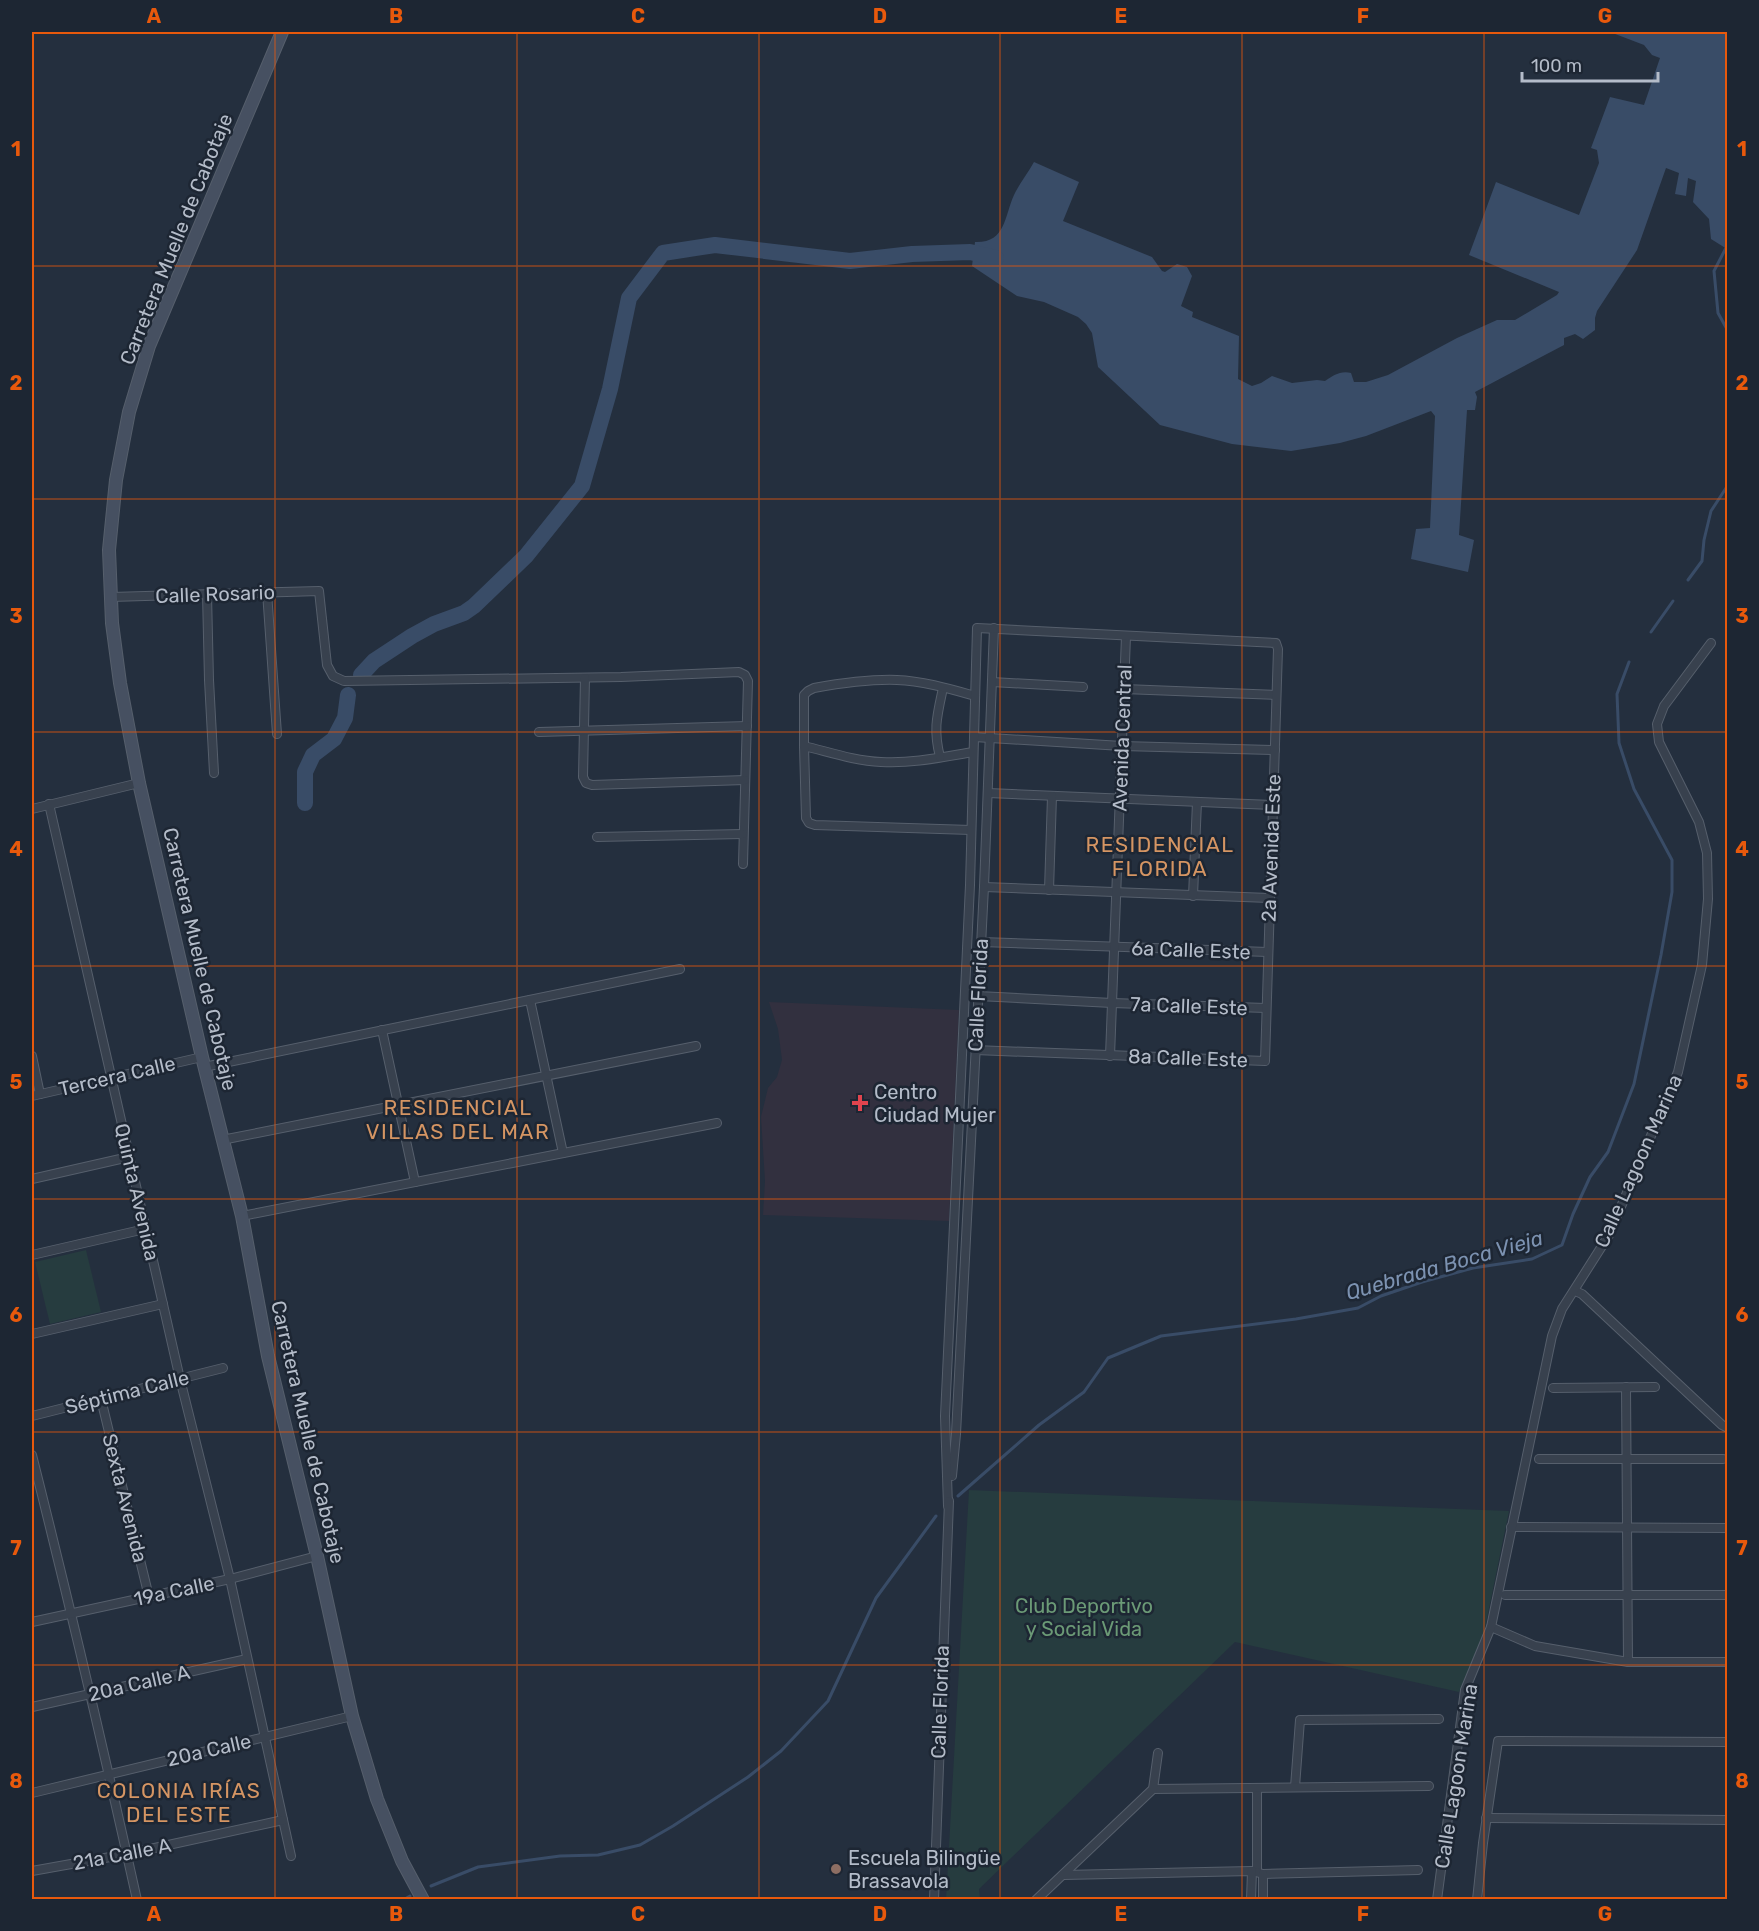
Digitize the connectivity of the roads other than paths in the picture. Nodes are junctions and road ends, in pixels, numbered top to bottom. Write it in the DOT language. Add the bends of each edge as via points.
graph roads {
  1 [pos="282,32"];
  2 [pos="267,592"];
  3 [pos="207,594"];
  4 [pos="111,597"];
  5 [pos="994,628"];
  6 [pos="1126,636"];
  7 [pos="1711,643"];
  8 [pos="585,678"];
  9 [pos="992,682"];
  10 [pos="1083,687"];
  11 [pos="944,688"];
  12 [pos="1124,689"];
  13 [pos="1276,695"];
  14 [pos="975,696"];
  15 [pos="747,726"];
  16 [pos="585,730"];
  17 [pos="539,732"];
  18 [pos="278,734"];
  19 [pos="974,736"];
  20 [pos="989,737"];
  21 [pos="804,746"];
  22 [pos="1122,746"];
  23 [pos="1275,750"];
  24 [pos="973,752"];
  25 [pos="940,757"];
  26 [pos="214,773"];
  27 [pos="745,780"];
  28 [pos="140,783"];
  29 [pos="988,793"];
  30 [pos="1052,796"];
  31 [pos="1120,799"];
  32 [pos="1197,802"];
  33 [pos="49,804"];
  34 [pos="1272,805"];
  35 [pos="32,809"];
  36 [pos="971,830"];
  37 [pos="743,834"];
  38 [pos="597,837"];
  39 [pos="742,864"];
  40 [pos="984,887"];
  41 [pos="1049,890"];
  42 [pos="1116,893"];
  43 [pos="1193,896"];
  44 [pos="1269,898"];
  45 [pos="981,942"];
  46 [pos="1114,947"];
  47 [pos="1268,952"];
  48 [pos="680,969"];
  49 [pos="978,996"];
  50 [pos="530,1000"];
  51 [pos="1112,1003"];
  52 [pos="1266,1008"];
  53 [pos="382,1030"];
  54 [pos="696,1046"];
  55 [pos="975,1050"];
  56 [pos="32,1056"];
  57 [pos="1110,1056"];
  58 [pos="1265,1061"];
  59 [pos="203,1062"];
  60 [pos="546,1076"];
  61 [pos="111,1077"];
  62 [pos="36,1095"];
  63 [pos="398,1105"];
  64 [pos="717,1123"];
  65 [pos="222,1140"];
  66 [pos="563,1153"];
  67 [pos="129,1157"];
  68 [pos="32,1179"];
  69 [pos="416,1182"];
  70 [pos="242,1216"];
  71 [pos="146,1229"];
  72 [pos="32,1254"];
  73 [pos="1575,1291"];
  74 [pos="163,1304"];
  75 [pos="32,1334"];
  76 [pos="223,1368"];
  77 [pos="180,1379"];
  78 [pos="1655,1387"];
  79 [pos="1553,1388"];
  80 [pos="1626,1388"];
  81 [pos="101,1398"];
  82 [pos="32,1416"];
  83 [pos="1728,1428"];
  84 [pos="32,1455"];
  85 [pos="1539,1459"];
  86 [pos="1626,1459"];
  87 [pos="1723,1459"];
  88 [pos="948,1506"];
  89 [pos="1511,1527"];
  90 [pos="1627,1528"];
  91 [pos="1728,1528"];
  92 [pos="316,1556"];
  93 [pos="230,1579"];
  94 [pos="1505,1595"];
  95 [pos="1627,1595"];
  96 [pos="1728,1595"];
  97 [pos="149,1597"];
  98 [pos="72,1613"];
  99 [pos="32,1622"];
  100 [pos="1491,1627"];
  101 [pos="247,1659"];
  102 [pos="1628,1662"];
  103 [pos="1728,1662"];
  104 [pos="89,1694"];
  105 [pos="32,1707"];
  106 [pos="352,1716"];
  107 [pos="1439,1719"];
  108 [pos="266,1737"];
  109 [pos="1728,1742"];
  110 [pos="1158,1753"];
  111 [pos="108,1774"];
  112 [pos="1429,1786"];
  113 [pos="1295,1787"];
  114 [pos="1257,1788"];
  115 [pos="1153,1789"];
  116 [pos="32,1793"];
  117 [pos="1486,1818"];
  118 [pos="283,1820"];
  119 [pos="1728,1820"];
  120 [pos="127,1854"];
  121 [pos="291,1857"];
  122 [pos="1418,1870"];
  123 [pos="32,1871"];
  124 [pos="1257,1872"];
  125 [pos="1062,1875"];
  126 [pos="137,1899"];
  127 [pos="423,1899"];
  128 [pos="934,1899"];
  129 [pos="1036,1899"];
  130 [pos="1251,1899"];
  131 [pos="1263,1899"];
  132 [pos="1437,1899"];
  133 [pos="1477,1899"];
  1 -- 4 [label="main road, Carretera Muelle de Cabotaje" via="149,346 129,412 116,480 109,550"];
  2 -- 3 [label="street, Calle Rosario"];
  2 -- 8 [label="street, Calle Rosario" via="319,591 327,665 333,676 344,681"];
  2 -- 18 [label="street"];
  3 -- 4 [label="street, Calle Rosario"];
  3 -- 26 [label="street"];
  4 -- 28 [label="main road, Carretera Muelle de Cabotaje" via="120,683"];
  5 -- 6 [label="street"];
  5 -- 9 [label="street, Calle Florida"];
  5 -- 14 [label="street, Calle Florida" via="977,628"];
  6 -- 12 [label="street, Avenida Central"];
  6 -- 13 [label="street, 2a Avenida Este" via="1276,643"];
  7 -- 73 [label="street, Calle Lagoon Marina" via="1664,706 1657,724 1659,742 1699,822 1707,853 1708,899 1702,965 1678,1072 1609,1235"];
  8 -- 15 [label="street" via="739,672 748,681"];
  8 -- 16 [label="street"];
  9 -- 10 [label="street"];
  9 -- 20 [label="street, Calle Florida"];
  11 -- 14 [label="street"];
  11 -- 21 [label="street" via="888,680 857,681 808,691 804,695"];
  11 -- 25 [label="street" via="936,717"];
  12 -- 13 [label="street"];
  12 -- 22 [label="street, Avenida Central"];
  13 -- 23 [label="street, 2a Avenida Este"];
  14 -- 19 [label="street, Calle Florida"];
  15 -- 16 [label="street"];
  15 -- 27 [label="street"];
  16 -- 17 [label="street"];
  16 -- 27 [label="street" via="583,777 592,785"];
  19 -- 20 [label="street"];
  19 -- 24 [label="street, Calle Florida"];
  20 -- 22 [label="street"];
  20 -- 29 [label="street, Calle Florida"];
  21 -- 25 [label="street" via="881,762"];
  21 -- 36 [label="street" via="809,823"];
  22 -- 23 [label="street"];
  22 -- 31 [label="street, Avenida Central"];
  23 -- 34 [label="street, 2a Avenida Este"];
  24 -- 25 [label="street"];
  24 -- 36 [label="street, Calle Florida"];
  27 -- 37 [label="street"];
  28 -- 33 [label="street"];
  28 -- 59 [label="main road, Carretera Muelle de Cabotaje"];
  29 -- 30 [label="street"];
  29 -- 40 [label="street, Calle Florida"];
  30 -- 31 [label="street"];
  30 -- 41 [label="street"];
  31 -- 32 [label="street"];
  31 -- 42 [label="street, Avenida Central"];
  32 -- 34 [label="street"];
  32 -- 43 [label="street"];
  33 -- 35 [label="street"];
  33 -- 61 [label="street, Quinta Avenida"];
  34 -- 44 [label="street, 2a Avenida Este"];
  36 -- 88 [label="street, Calle Florida" via="945,1416"];
  37 -- 38 [label="street"];
  37 -- 39 [label="street"];
  40 -- 41 [label="street"];
  40 -- 45 [label="street, Calle Florida"];
  41 -- 42 [label="street"];
  42 -- 43 [label="street"];
  42 -- 46 [label="street, Avenida Central"];
  43 -- 44 [label="street"];
  44 -- 47 [label="street, 2a Avenida Este"];
  45 -- 46 [label="street, 6a Calle Este"];
  45 -- 49 [label="street, Calle Florida"];
  46 -- 47 [label="street, 6a Calle Este"];
  46 -- 51 [label="street, Avenida Central"];
  47 -- 52 [label="street, 2a Avenida Este"];
  48 -- 50 [label="street, Tercera Calle"];
  49 -- 51 [label="street, 7a Calle Este"];
  49 -- 55 [label="street, Calle Florida"];
  50 -- 53 [label="street, Tercera Calle"];
  50 -- 60 [label="street"];
  51 -- 52 [label="street, 7a Calle Este"];
  51 -- 57 [label="street, Avenida Central"];
  52 -- 58 [label="street, 2a Avenida Este"];
  53 -- 59 [label="street, Tercera Calle"];
  53 -- 63 [label="street"];
  54 -- 60 [label="street"];
  55 -- 57 [label="street, 8a Calle Este"];
  55 -- 88 [label="street, Calle Florida" via="956,1434"];
  56 -- 62 [label="street"];
  57 -- 58 [label="street, 8a Calle Este"];
  59 -- 61 [label="street, Tercera Calle"];
  59 -- 65 [label="main road, Carretera Muelle de Cabotaje"];
  60 -- 63 [label="street"];
  60 -- 66 [label="street"];
  61 -- 62 [label="street, Tercera Calle"];
  61 -- 67 [label="street, Quinta Avenida"];
  63 -- 65 [label="street"];
  63 -- 69 [label="street"];
  64 -- 66 [label="street"];
  65 -- 70 [label="main road, Carretera Muelle de Cabotaje"];
  66 -- 69 [label="street"];
  67 -- 68 [label="street"];
  67 -- 71 [label="street, Quinta Avenida"];
  69 -- 70 [label="street"];
  70 -- 92 [label="main road, Carretera Muelle de Cabotaje" via="268,1356"];
  71 -- 72 [label="street"];
  71 -- 74 [label="street, Quinta Avenida"];
  73 -- 83 [label="street"];
  73 -- 89 [label="street, Calle Lagoon Marina" via="1562,1309 1552,1336"];
  74 -- 75 [label="street"];
  74 -- 77 [label="street, Quinta Avenida"];
  76 -- 77 [label="street, Séptima Calle"];
  77 -- 81 [label="street, Séptima Calle"];
  77 -- 93 [label="street, Quinta Avenida"];
  78 -- 80 [label="street"];
  79 -- 80 [label="street"];
  80 -- 86 [label="street"];
  81 -- 82 [label="street, Séptima Calle"];
  81 -- 97 [label="street, Sexta Avenida"];
  84 -- 98 [label="street"];
  85 -- 86 [label="street"];
  86 -- 87 [label="street"];
  86 -- 90 [label="street"];
  88 -- 128 [label="street, Calle Florida"];
  89 -- 90 [label="street"];
  89 -- 100 [label="street, Calle Lagoon Marina"];
  90 -- 91 [label="street"];
  90 -- 95 [label="street"];
  92 -- 93 [label="street, 19a Calle"];
  92 -- 106 [label="main road, Carretera Muelle de Cabotaje"];
  93 -- 97 [label="street, 19a Calle"];
  93 -- 101 [label="street, Quinta Avenida"];
  94 -- 95 [label="street"];
  95 -- 96 [label="street"];
  95 -- 102 [label="street"];
  97 -- 98 [label="street, 19a Calle"];
  98 -- 99 [label="street, 19a Calle"];
  98 -- 104 [label="street"];
  100 -- 102 [label="street" via="1535,1646"];
  100 -- 132 [label="street, Calle Lagoon Marina" via="1465,1690"];
  101 -- 104 [label="street, 20a Calle A"];
  101 -- 108 [label="street, Quinta Avenida"];
  102 -- 103 [label="street"];
  104 -- 105 [label="street, 20a Calle A"];
  104 -- 111 [label="street"];
  106 -- 108 [label="street, 20a Calle"];
  106 -- 127 [label="main road, Carretera Muelle de Cabotaje" via="377,1798 402,1861"];
  107 -- 113 [label="street" via="1300,1720"];
  108 -- 111 [label="street, 20a Calle"];
  108 -- 118 [label="street, Quinta Avenida"];
  109 -- 117 [label="street" via="1498,1741"];
  110 -- 115 [label="street"];
  111 -- 116 [label="street, 20a Calle"];
  111 -- 120 [label="street"];
  112 -- 113 [label="street"];
  113 -- 114 [label="street"];
  114 -- 115 [label="street"];
  114 -- 124 [label="street"];
  115 -- 125 [label="street"];
  117 -- 119 [label="street"];
  117 -- 133 [label="street"];
  118 -- 120 [label="street, 21a Calle A"];
  118 -- 121 [label="street, Quinta Avenida"];
  120 -- 123 [label="street, 21a Calle A"];
  120 -- 126 [label="street"];
  122 -- 124 [label="street"];
  124 -- 125 [label="street"];
  124 -- 130 [label="street"];
  124 -- 131 [label="street"];
  125 -- 129 [label="street"];
}
